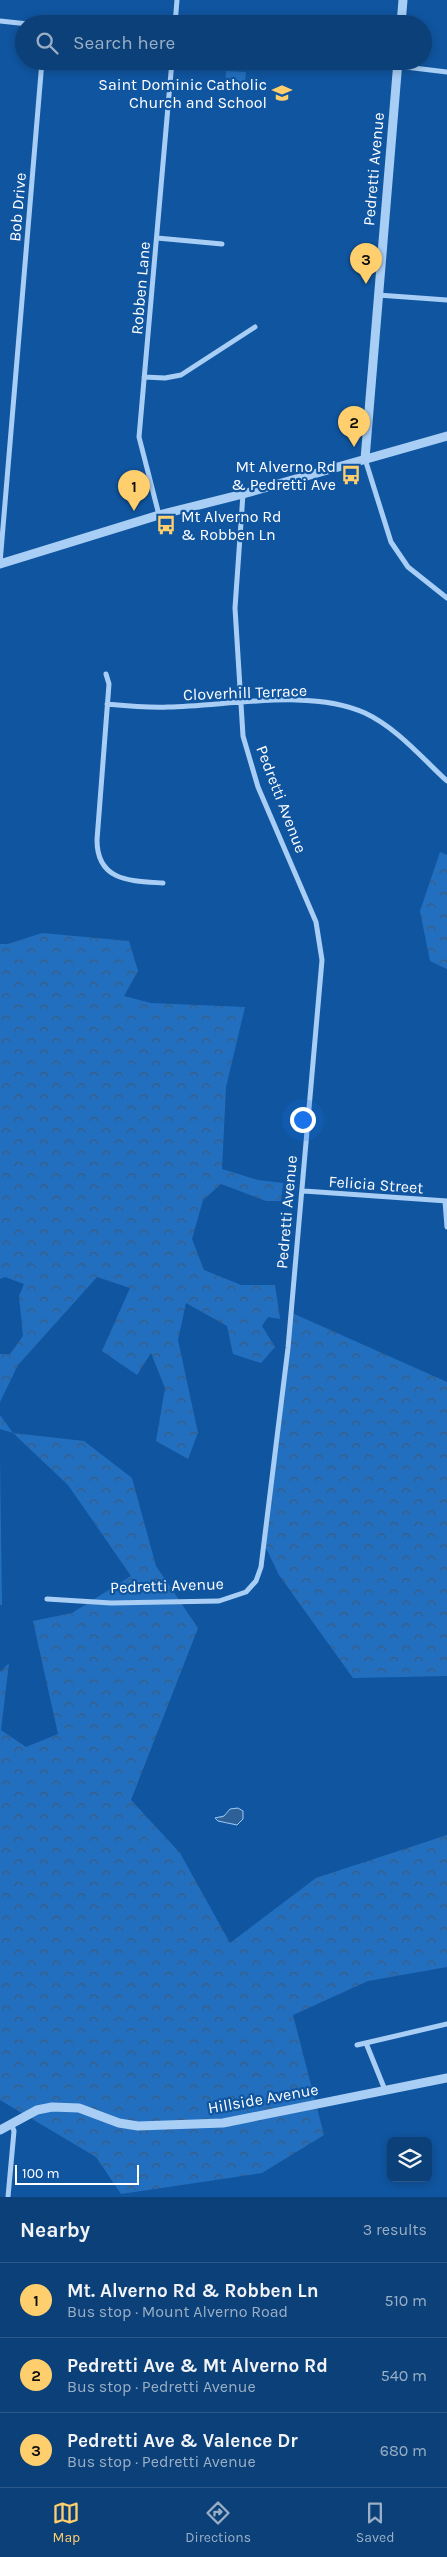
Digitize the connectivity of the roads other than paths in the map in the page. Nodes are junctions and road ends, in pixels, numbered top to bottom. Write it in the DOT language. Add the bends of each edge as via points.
graph roads {
  1 [pos="177,0"];
  2 [pos="402,0"];
  3 [pos="176,15"];
  4 [pos="401,15"];
  5 [pos="0,20"];
  6 [pos="15,22"];
  7 [pos="41,70"];
  8 [pos="171,70"];
  9 [pos="396,70"];
  10 [pos="432,70"];
  11 [pos="447,72"];
  12 [pos="157,238"];
  13 [pos="222,244"];
  14 [pos="377,295"];
  15 [pos="447,300"];
  16 [pos="255,327"];
  17 [pos="144,376"];
  18 [pos="447,436"];
  19 [pos="365,459"];
  20 [pos="244,494"];
  21 [pos="159,515"];
  22 [pos="0,564"];
  23 [pos="447,598"];
  24 [pos="106,674"];
  25 [pos="241,703"];
  26 [pos="107,704"];
  27 [pos="447,781"];
  28 [pos="163,884"];
  29 [pos="304,1191"];
  30 [pos="446,1201"];
  31 [pos="447,1227"];
  32 [pos="47,1599"];
  33 [pos="447,2024"];
  34 [pos="366,2043"];
  35 [pos="357,2045"];
  36 [pos="447,2078"];
  37 [pos="385,2090"];
  38 [pos="11,2123"];
  39 [pos="0,2130"];
  40 [pos="8,2197"];
  1 -- 3 [label="street"];
  2 -- 4 [label="street"];
  5 -- 6 [label="street"];
  7 -- 22 [label="street, Bob Drive"];
  8 -- 12 [label="street, Robben Lane"];
  9 -- 14 [label="street, Pedretti Avenue"];
  10 -- 11 [label="street"];
  12 -- 13 [label="street"];
  12 -- 17 [label="street, Robben Lane"];
  14 -- 15 [label="street"];
  14 -- 19 [label="street, Pedretti Avenue"];
  16 -- 17 [label="street" via="182,375 164,378"];
  17 -- 21 [label="street, Robben Lane" via="140,442"];
  18 -- 19 [label="street"];
  19 -- 20 [label="street"];
  19 -- 23 [label="street" via="390,542 413,572"];
  20 -- 21 [label="street"];
  20 -- 25 [label="street, Pedretti Avenue" via="235,608"];
  21 -- 22 [label="street"];
  24 -- 26 [label="street" via="109,684"];
  25 -- 26 [label="street, Cloverhill Terrace" via="168,707"];
  25 -- 27 [label="street, Cloverhill Terrace" via="300,701 335,704 364,712 390,728"];
  25 -- 29 [label="street, Pedretti Avenue" via="243,736 250,766 316,922 322,948"];
  26 -- 28 [label="street" via="98,855 107,870 121,879"];
  29 -- 30 [label="street, Felicia Street"];
  29 -- 32 [label="street, Pedretti Avenue" via="288,1348 261,1567 256,1581 237,1596 219,1601 110,1603"];
  30 -- 31 [label="street"];
  33 -- 34 [label="street"];
  34 -- 35 [label="street"];
  34 -- 37 [label="street"];
  36 -- 37 [label="street, Hillside Avenue"];
  37 -- 38 [label="street, Hillside Avenue" via="223,2123 138,2126 68,2107 37,2110"];
  38 -- 39 [label="street, Hillside Avenue"];
  38 -- 40 [label="street" via="14,2130"];
}
